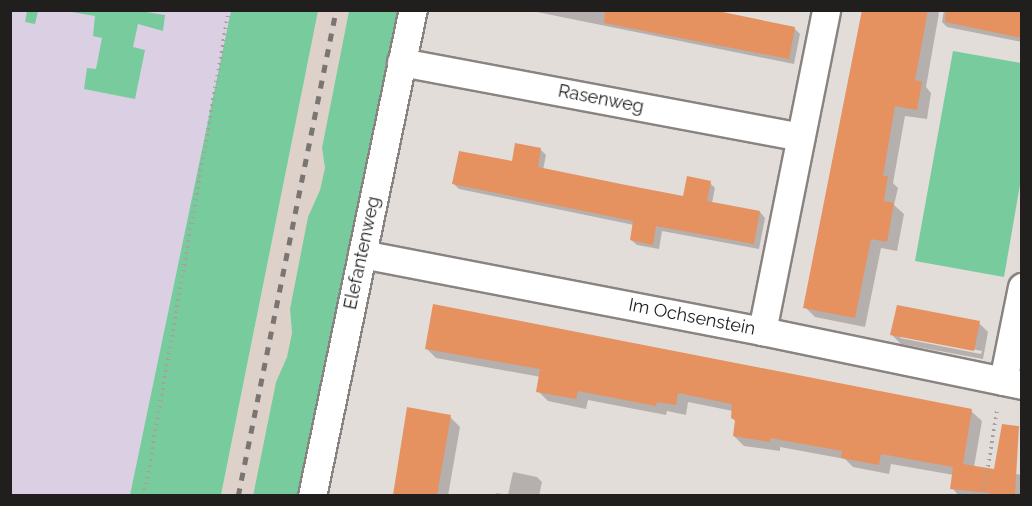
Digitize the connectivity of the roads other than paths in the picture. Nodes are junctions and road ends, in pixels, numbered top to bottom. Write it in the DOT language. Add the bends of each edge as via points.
graph roads {
  1 [pos="413,10"];
  2 [pos="826,10"];
  3 [pos="401,62"];
  4 [pos="800,137"];
  5 [pos="362,254"];
  6 [pos="1022,287"];
  7 [pos="762,331"];
  8 [pos="1012,383"];
  9 [pos="312,495"];
  1 -- 3 [label="street, Elefantenweg"];
  2 -- 4 [label="street"];
  3 -- 4 [label="street, Rasenweg"];
  3 -- 5 [label="street, Elefantenweg"];
  4 -- 7 [label="street"];
  5 -- 7 [label="street, Im Ochsenstein"];
  5 -- 9 [label="street, Elefantenweg"];
  6 -- 8 [label="street"];
  7 -- 8 [label="street, Im Ochsenstein"];
}
